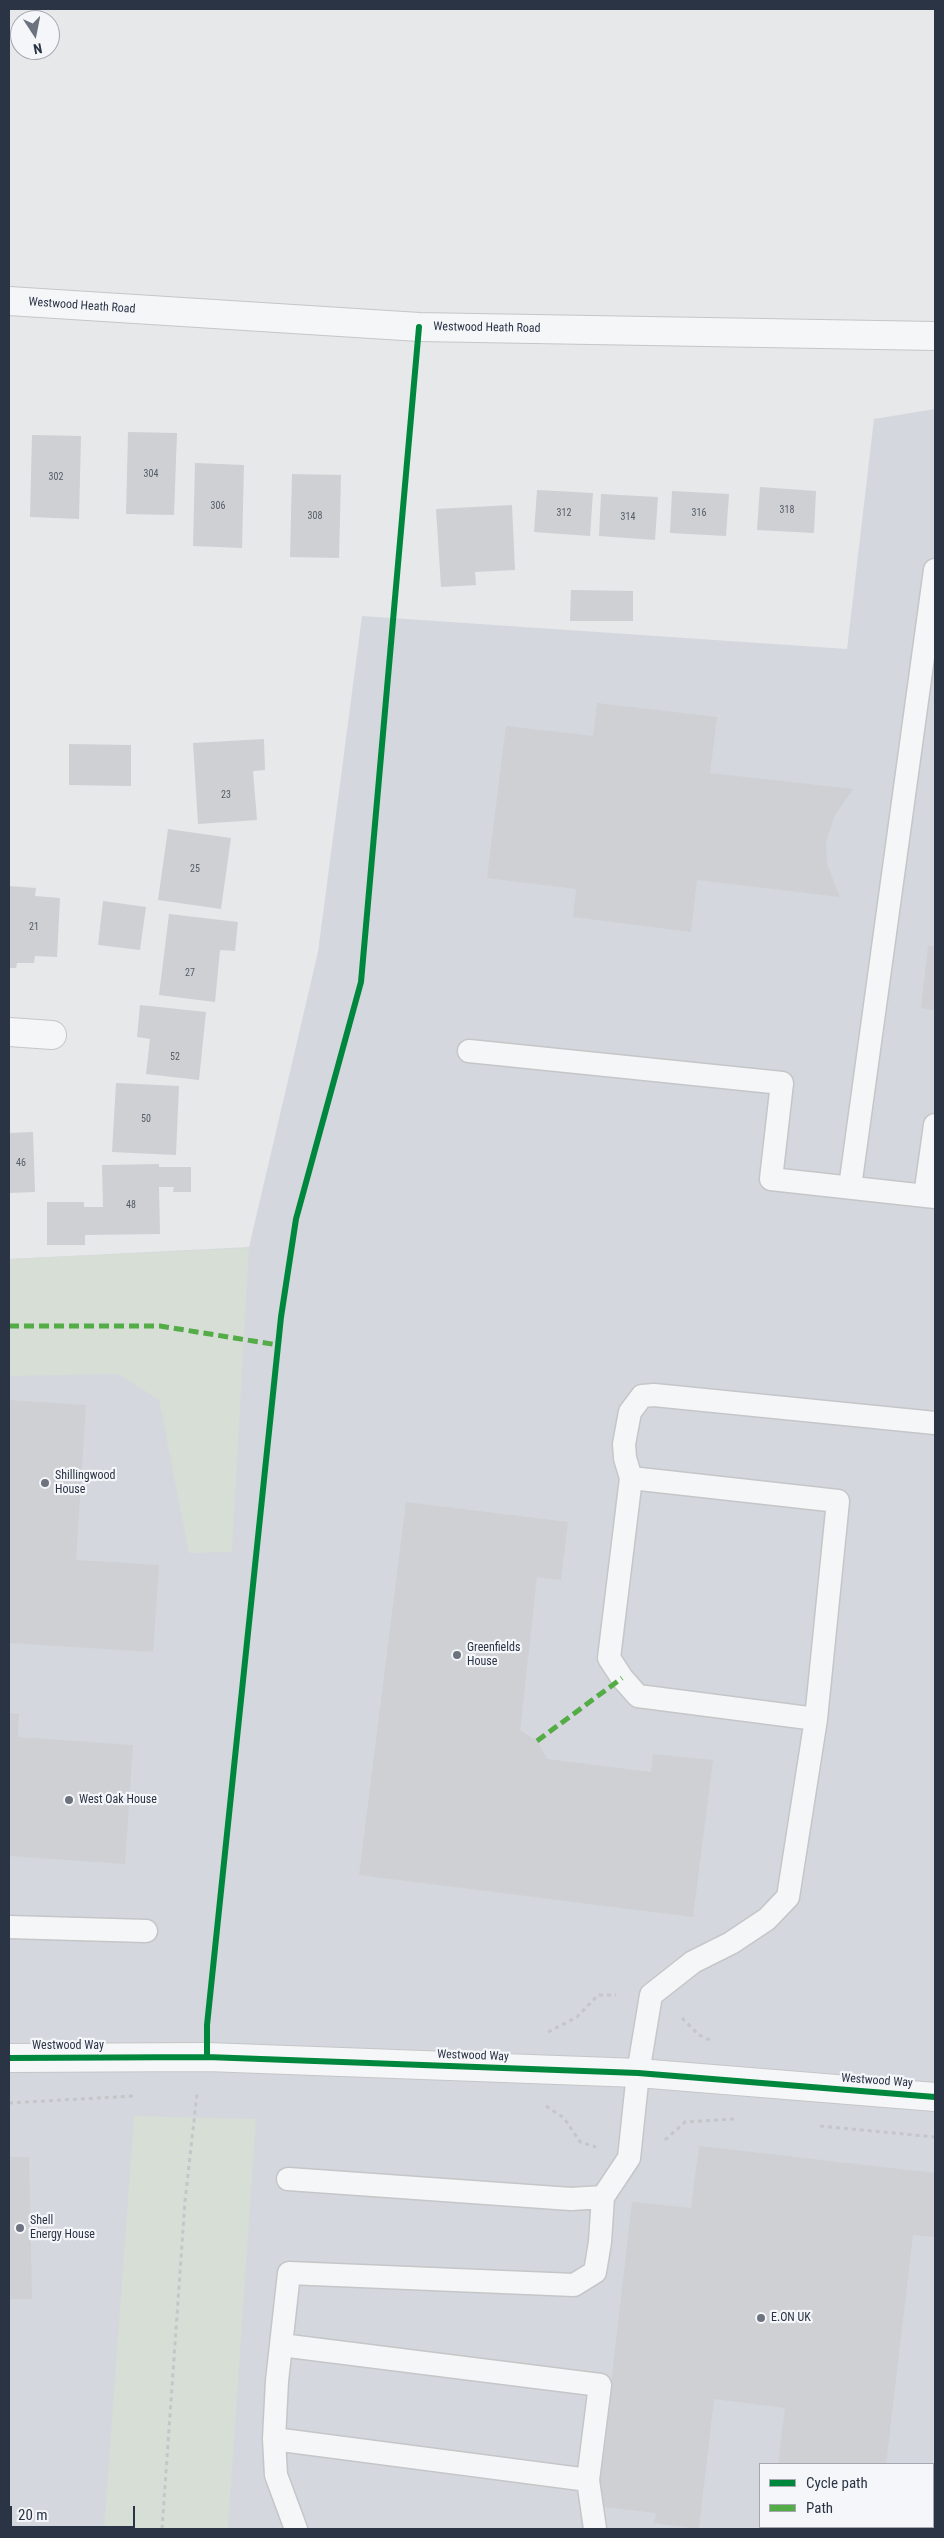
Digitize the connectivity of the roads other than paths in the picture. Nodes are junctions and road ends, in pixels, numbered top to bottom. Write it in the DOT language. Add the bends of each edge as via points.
graph roads {
  1 [pos="9,301"];
  2 [pos="935,336"];
  3 [pos="935,570"];
  4 [pos="9,1032"];
  5 [pos="52,1035"];
  6 [pos="469,1051"];
  7 [pos="935,1124"];
  8 [pos="850,1187"];
  9 [pos="930,1197"];
  10 [pos="935,1423"];
  11 [pos="631,1478"];
  12 [pos="816,1719"];
  13 [pos="9,1927"];
  14 [pos="146,1931"];
  15 [pos="9,2058"];
  16 [pos="638,2074"];
  17 [pos="935,2096"];
  18 [pos="288,2179"];
  19 [pos="603,2197"];
  20 [pos="281,2345"];
  21 [pos="274,2439"];
  22 [pos="588,2480"];
  23 [pos="296,2529"];
  24 [pos="595,2529"];
  1 -- 2 [label="street, Westwood Heath Road" via="419,327"];
  3 -- 8 [label="lane"];
  4 -- 5 [label="street"];
  6 -- 8 [label="lane" via="782,1083 771,1179"];
  7 -- 9 [label="lane"];
  8 -- 9 [label="lane"];
  10 -- 11 [label="lane" via="642,1396 630,1412 624,1444"];
  11 -- 12 [label="lane" via="609,1658 622,1678 638,1696"];
  11 -- 12 [label="lane" via="838,1501"];
  12 -- 16 [label="lane" via="788,1897 767,1919 731,1943 693,1962 651,1995"];
  13 -- 14 [label="lane"];
  15 -- 16 [label="street, Westwood Way" via="207,2057"];
  16 -- 17 [label="street, Westwood Way"];
  16 -- 19 [label="lane" via="629,2158"];
  18 -- 19 [label="lane" via="571,2199"];
  19 -- 20 [label="lane" via="595,2272 574,2285 289,2273"];
  20 -- 21 [label="lane"];
  20 -- 22 [label="lane" via="600,2385"];
  21 -- 22 [label="lane"];
  21 -- 23 [label="lane" via="276,2475"];
  22 -- 24 [label="lane"];
}
